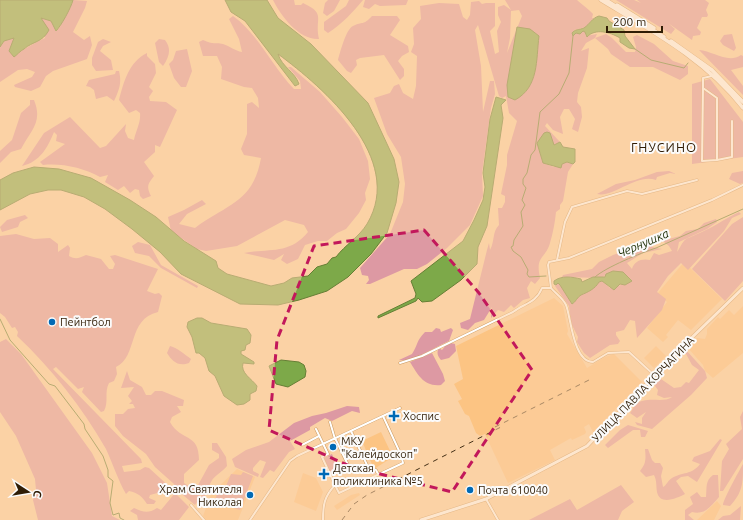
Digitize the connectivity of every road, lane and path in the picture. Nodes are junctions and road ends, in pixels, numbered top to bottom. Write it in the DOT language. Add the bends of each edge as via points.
graph roads {
  1 [pos="601,0"];
  2 [pos="606,0"];
  3 [pos="716,77"];
  4 [pos="702,88"];
  5 [pos="743,102"];
  6 [pos="743,108"];
  7 [pos="732,121"];
  8 [pos="717,160"];
  9 [pos="697,180"];
  10 [pos="743,185"];
  11 [pos="557,260"];
  12 [pos="551,288"];
  13 [pos="743,288"];
  14 [pos="400,363"];
  15 [pos="655,376"];
  16 [pos="400,408"];
  17 [pos="382,416"];
  18 [pos="330,422"];
  19 [pos="316,429"];
  20 [pos="351,431"];
  21 [pos="319,436"];
  22 [pos="335,438"];
  23 [pos="323,444"];
  24 [pos="302,445"];
  25 [pos="350,469"];
  26 [pos="378,474"];
  27 [pos="335,485"];
  28 [pos="486,499"];
  29 [pos="191,505"];
  30 [pos="204,520"];
  31 [pos="250,520"];
  32 [pos="323,520"];
  33 [pos="421,520"];
  34 [pos="498,520"];
  1 -- 3 [label="highway" via="692,57"];
  2 -- 5 [label="highway" via="708,67"];
  3 -- 4 [label="street" via="703,78"];
  3 -- 6 [label="highway"];
  4 -- 8 [label="street" via="717,98"];
  4 -- 8 [label="street" via="702,161"];
  7 -- 8 [label="street" via="732,157"];
  9 -- 11 [label="street" via="642,194 628,191 572,207 568,212"];
  10 -- 11 [label="street" via="569,258"];
  11 -- 12 [label="street" via="549,262"];
  12 -- 14 [label="street" via="542,288 538,297 513,312 422,356"];
  12 -- 15 [label="street" via="566,304 573,340 586,360 593,362 608,353 629,352"];
  13 -- 15 [label="main road, УЛИЦА ПАВЛА КОРЧАГИНА"];
  15 -- 28 [label="main road, УЛИЦА ПАВЛА КОРЧАГИНА" via="587,446"];
  16 -- 17 [label="street"];
  17 -- 20 [label="street"];
  17 -- 26 [label="street" via="403,463"];
  18 -- 22 [label="street"];
  19 -- 21 [label="street"];
  20 -- 22 [label="street"];
  20 -- 26 [label="street" via="367,465"];
  21 -- 23 [label="street"];
  21 -- 24 [label="street"];
  22 -- 23 [label="street"];
  22 -- 25 [label="street"];
  23 -- 27 [label="street" via="328,454 322,457"];
  23 -- 31 [label="street" via="290,461"];
  26 -- 27 [label="street" via="339,493"];
  27 -- 32 [label="street" via="323,502"];
  28 -- 33 [label="main road, УЛИЦА ПАВЛА КОРЧАГИНА"];
  28 -- 34 [label="street"];
  29 -- 30 [label="street"];
}
